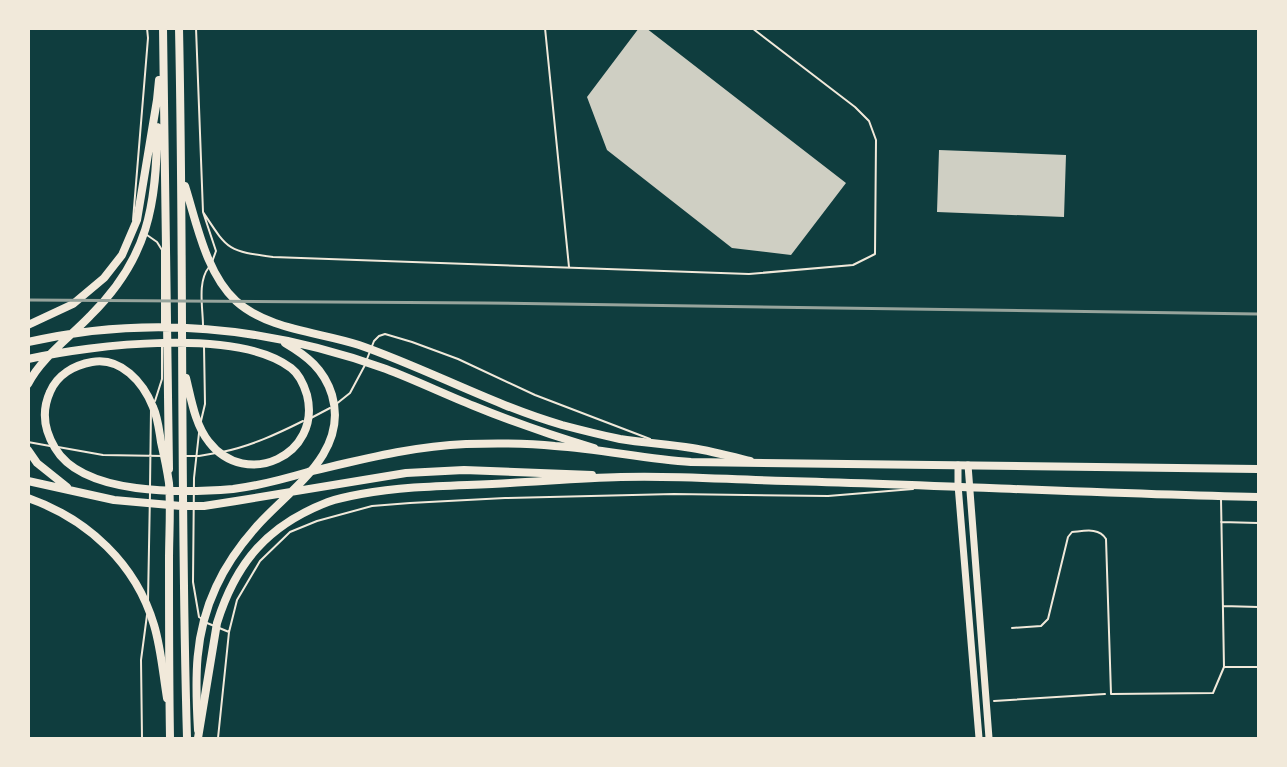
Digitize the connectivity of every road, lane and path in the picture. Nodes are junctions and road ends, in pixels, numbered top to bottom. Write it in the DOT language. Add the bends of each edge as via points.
graph roads {
  1 [pos="147,28"];
  2 [pos="163,28"];
  3 [pos="179,28"];
  4 [pos="196,28"];
  5 [pos="545,28"];
  6 [pos="752,28"];
  7 [pos="158,100"];
  8 [pos="182,177"];
  9 [pos="203,212"];
  10 [pos="569,268"];
  11 [pos="28,325"];
  12 [pos="203,330"];
  13 [pos="276,339"];
  14 [pos="204,341"];
  15 [pos="28,342"];
  16 [pos="28,359"];
  17 [pos="183,369"];
  18 [pos="28,384"];
  19 [pos="28,442"];
  20 [pos="664,445"];
  21 [pos="28,450"];
  22 [pos="616,454"];
  23 [pos="150,456"];
  24 [pos="197,456"];
  25 [pos="759,463"];
  26 [pos="958,465"];
  27 [pos="968,465"];
  28 [pos="1258,469"];
  29 [pos="622,477"];
  30 [pos="28,481"];
  31 [pos="168,482"];
  32 [pos="958,485"];
  33 [pos="969,486"];
  34 [pos="75,492"];
  35 [pos="1221,496"];
  36 [pos="1258,497"];
  37 [pos="28,498"];
  38 [pos="1221,522"];
  39 [pos="1258,523"];
  40 [pos="1223,606"];
  41 [pos="1258,607"];
  42 [pos="1012,628"];
  43 [pos="229,632"];
  44 [pos="1224,667"];
  45 [pos="1258,667"];
  46 [pos="1111,694"];
  47 [pos="985,701"];
  48 [pos="170,721"];
  49 [pos="142,738"];
  50 [pos="170,738"];
  51 [pos="187,738"];
  52 [pos="198,738"];
  53 [pos="218,738"];
  54 [pos="979,738"];
  55 [pos="989,738"];
  1 -- 23 [label="lane" via="133,215 137,227 162,250 162,380 150,409"];
  2 -- 7 [label="main road"];
  2 -- 31 [label="main road"];
  3 -- 8 [label="main road"];
  4 -- 9 [label="lane"];
  5 -- 10 [label="lane"];
  6 -- 10 [label="lane" via="869,121 876,140 875,254 853,266 749,274"];
  7 -- 11 [label="main road" via="137,220 122,255 104,278 72,304"];
  7 -- 18 [label="main road" via="154,195 150,220 138,250 112,292"];
  8 -- 17 [label="main road"];
  8 -- 20 [label="main road" via="213,268 224,287 249,311 393,357 538,417 620,439"];
  9 -- 10 [label="lane" via="224,244 244,254"];
  9 -- 12 [label="lane" via="216,250 202,286"];
  13 -- 15 [label="main road" via="236,331 155,326 107,328"];
  13 -- 22 [label="main road" via="387,370 524,426"];
  13 -- 52 [label="main road" via="309,358 324,376 335,410 334,431 316,465 240,547 216,587 204,620 195,676"];
  14 -- 24 [label="lane" via="205,404"];
  16 -- 17 [label="main road" via="66,351 181,342 258,352 291,368 303,383 309,410 306,429 291,452 283,457 247,464 230,459 205,436"];
  17 -- 51 [label="main road"];
  19 -- 23 [label="lane" via="104,455"];
  20 -- 24 [label="lane" via="535,395 458,359 385,334 374,341 356,384 342,401 267,439"];
  20 -- 25 [label="main road"];
  21 -- 34 [label="main road" via="37,463"];
  22 -- 25 [label="main road" via="691,462"];
  22 -- 31 [label="main road" via="526,444 463,444 406,451 232,489 152,489 108,483 65,462 48,436 44,416 48,395 61,376 76,366 106,361 121,366 134,377 155,410"];
  23 -- 24 [label="lane"];
  23 -- 49 [label="lane" via="150,591 141,660"];
  24 -- 43 [label="lane" via="193,582 199,617"];
  25 -- 26 [label="main road"];
  26 -- 27 [label="main road"];
  26 -- 32 [label="main road"];
  27 -- 28 [label="main road"];
  27 -- 33 [label="main road"];
  29 -- 32 [label="main road"];
  29 -- 34 [label="main road" via="431,471 204,506 114,501"];
  29 -- 52 [label="main road" via="378,491 333,500 299,514 247,558 222,606"];
  30 -- 34 [label="main road"];
  31 -- 48 [label="main road"];
  32 -- 33 [label="main road"];
  32 -- 43 [label="lane" via="828,496 674,494 372,506 290,531 260,561 237,600"];
  32 -- 54 [label="main road"];
  33 -- 35 [label="main road"];
  33 -- 47 [label="main road"];
  35 -- 36 [label="main road"];
  35 -- 38 [label="lane"];
  37 -- 48 [label="main road" via="47,504 94,534 132,575 155,627"];
  38 -- 39 [label="lane"];
  38 -- 40 [label="lane"];
  40 -- 41 [label="lane"];
  40 -- 44 [label="lane"];
  42 -- 46 [label="lane" via="1041,626 1048,619 1072,532 1094,530 1103,534"];
  43 -- 53 [label="lane"];
  44 -- 45 [label="lane"];
  44 -- 46 [label="lane" via="1213,693"];
  46 -- 47 [label="path"];
  47 -- 55 [label="main road"];
  48 -- 50 [label="main road"];
}
